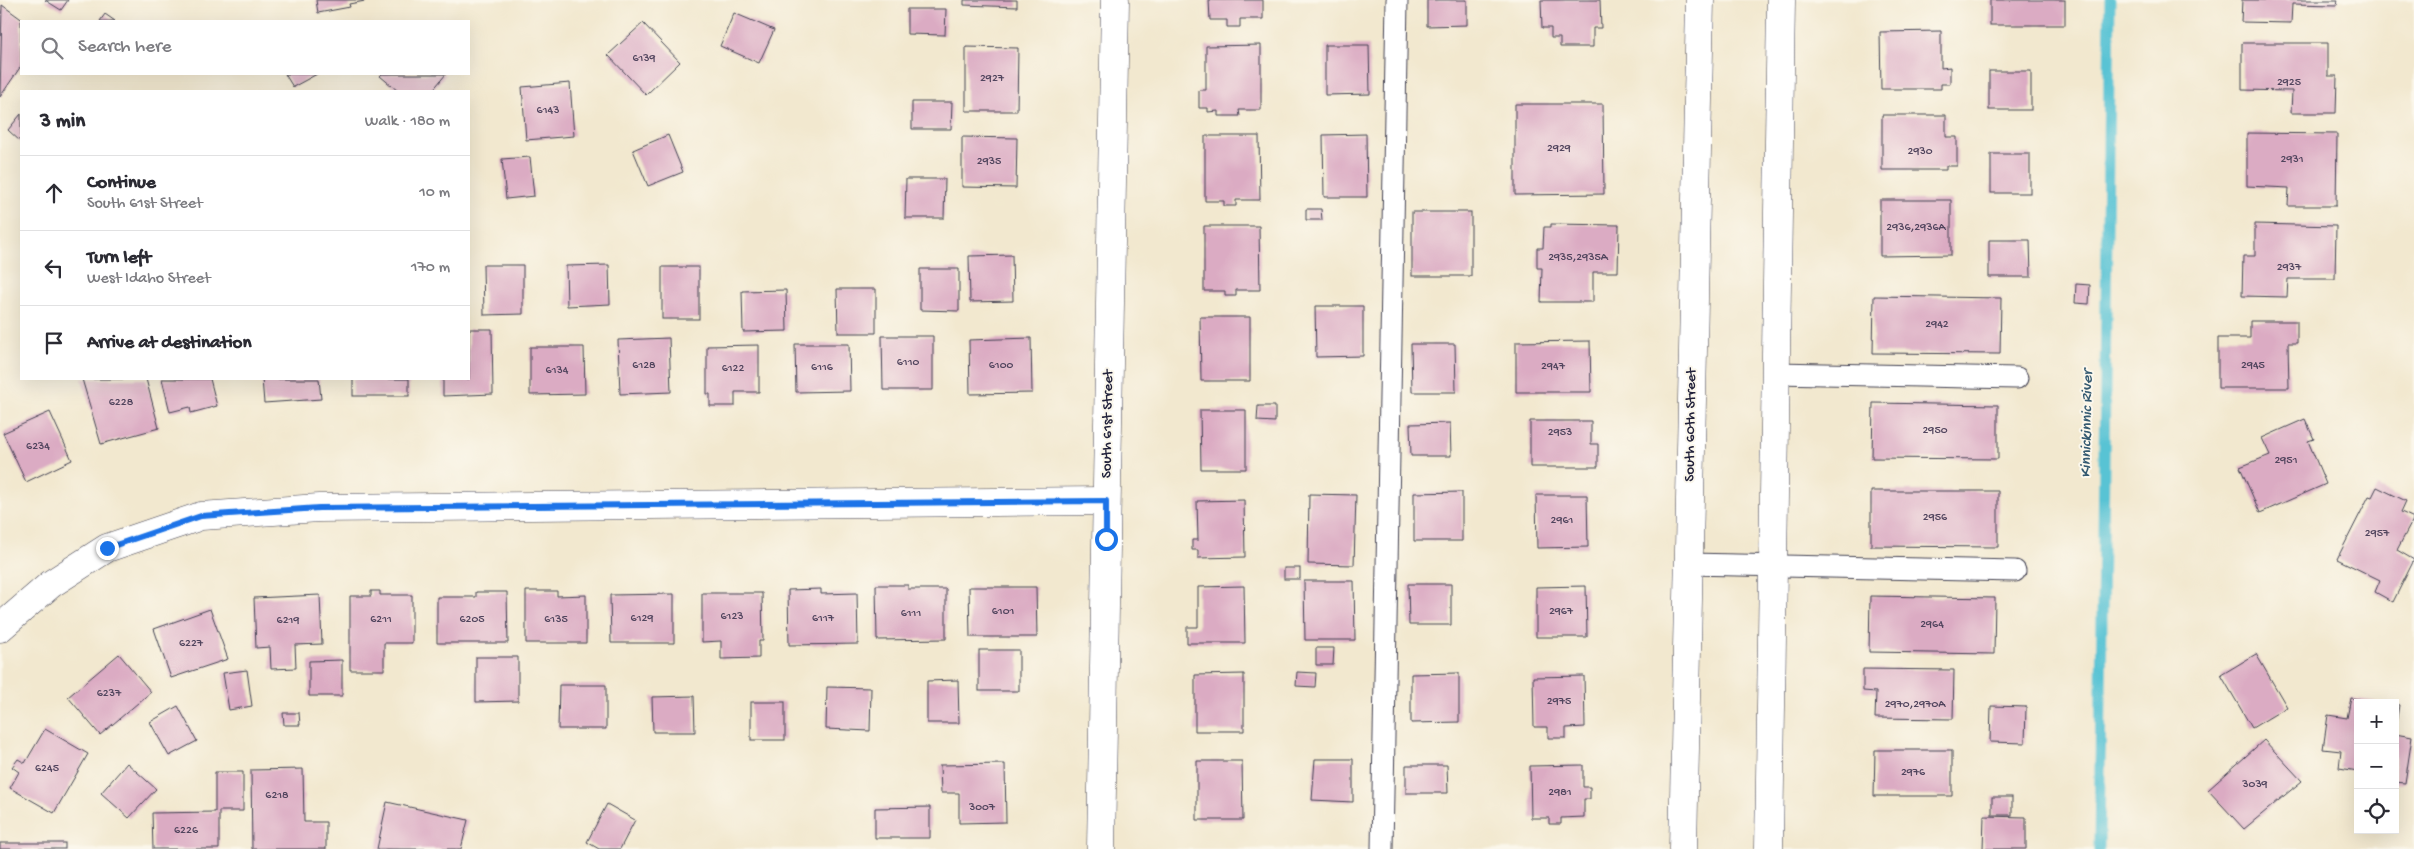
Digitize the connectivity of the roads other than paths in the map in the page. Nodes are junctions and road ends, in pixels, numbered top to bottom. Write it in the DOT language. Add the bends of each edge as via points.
graph roads {
  1 [pos="1115,0"];
  2 [pos="1397,0"];
  3 [pos="1700,0"];
  4 [pos="1781,0"];
  5 [pos="1776,373"];
  6 [pos="2017,378"];
  7 [pos="1106,501"];
  8 [pos="1689,564"];
  9 [pos="1774,565"];
  10 [pos="2015,571"];
  11 [pos="0,628"];
  12 [pos="1101,849"];
  13 [pos="1382,849"];
  14 [pos="1683,849"];
  15 [pos="1769,849"];
  1 -- 7 [label="street, South 61st Street"];
  2 -- 13 [label="lane"];
  3 -- 8 [label="street, South 60th Street"];
  4 -- 5 [label="street"];
  5 -- 6 [label="lane"];
  5 -- 9 [label="street"];
  7 -- 11 [label="street" via="319,508 201,516 107,548 51,584"];
  7 -- 12 [label="street, South 61st Street"];
  8 -- 9 [label="lane"];
  8 -- 14 [label="street, South 60th Street"];
  9 -- 10 [label="lane"];
  9 -- 15 [label="street"];
}
